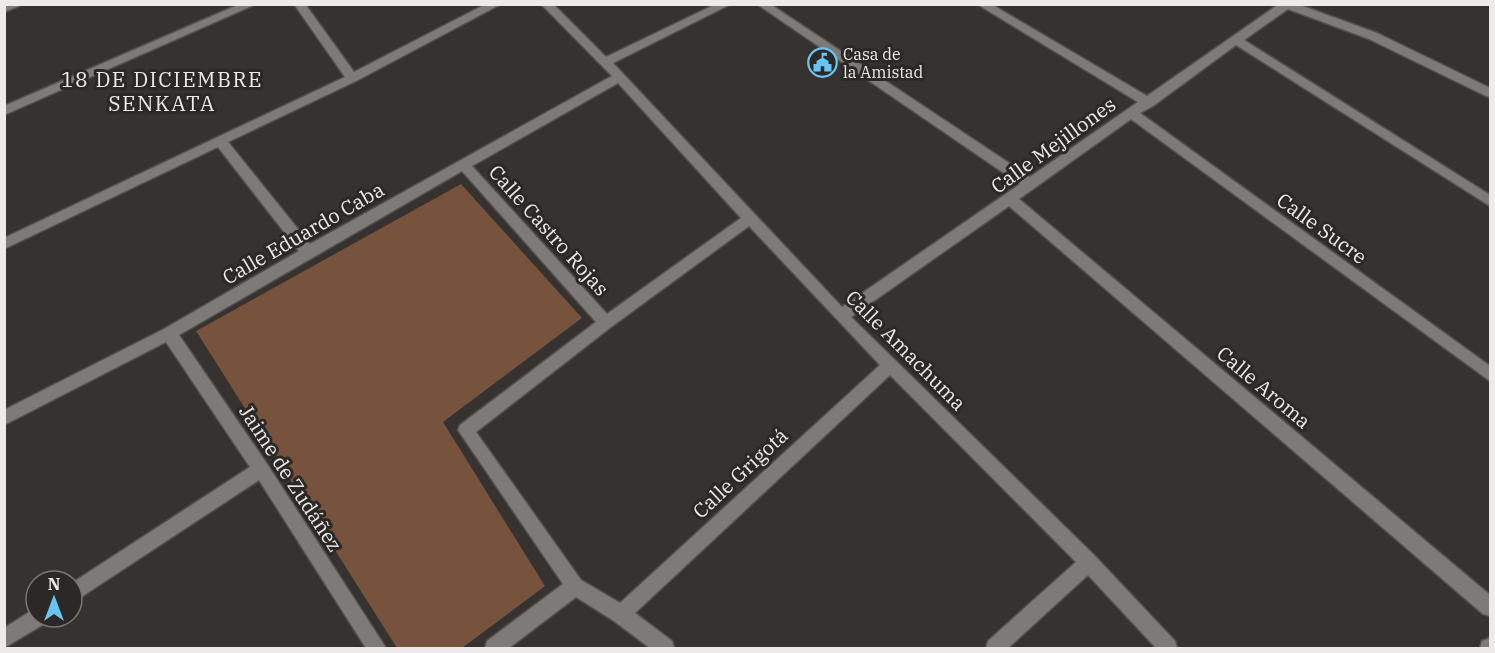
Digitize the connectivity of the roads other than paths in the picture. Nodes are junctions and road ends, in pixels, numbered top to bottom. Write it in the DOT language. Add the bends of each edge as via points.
graph roads {
  1 [pos="15,4"];
  2 [pos="250,4"];
  3 [pos="299,4"];
  4 [pos="496,4"];
  5 [pos="546,4"];
  6 [pos="726,4"];
  7 [pos="762,4"];
  8 [pos="982,4"];
  9 [pos="1285,5"];
  10 [pos="4,9"];
  11 [pos="1236,40"];
  12 [pos="605,62"];
  13 [pos="352,78"];
  14 [pos="618,78"];
  15 [pos="1491,93"];
  16 [pos="1149,103"];
  17 [pos="4,111"];
  18 [pos="1131,113"];
  19 [pos="219,140"];
  20 [pos="463,164"];
  21 [pos="1031,185"];
  22 [pos="1011,200"];
  23 [pos="1491,201"];
  24 [pos="751,218"];
  25 [pos="4,244"];
  26 [pos="308,252"];
  27 [pos="841,316"];
  28 [pos="606,323"];
  29 [pos="169,333"];
  30 [pos="890,365"];
  31 [pos="1491,374"];
  32 [pos="4,418"];
  33 [pos="261,469"];
  34 [pos="1089,562"];
  35 [pos="84,586"];
  36 [pos="575,586"];
  37 [pos="1491,607"];
  38 [pos="621,614"];
  39 [pos="24,626"];
  40 [pos="4,639"];
  41 [pos="377,648"];
  42 [pos="494,648"];
  43 [pos="665,648"];
  44 [pos="995,648"];
  45 [pos="1168,648"];
  1 -- 10 [label="street"];
  2 -- 17 [label="street"];
  3 -- 13 [label="street"];
  4 -- 13 [label="street"];
  5 -- 12 [label="street, Calle Amachuma"];
  6 -- 12 [label="street"];
  7 -- 21 [label="street"];
  8 -- 16 [label="street"];
  9 -- 11 [label="street, Calle Mejillones"];
  9 -- 15 [label="street" via="1373,36"];
  11 -- 16 [label="street, Calle Mejillones"];
  11 -- 23 [label="street"];
  12 -- 14 [label="street, Calle Amachuma"];
  13 -- 19 [label="street"];
  14 -- 20 [label="street, Calle Eduardo Caba"];
  14 -- 24 [label="street, Calle Amachuma"];
  16 -- 18 [label="street, Calle Mejillones"];
  18 -- 21 [label="street, Calle Mejillones"];
  18 -- 31 [label="street, Calle Sucre"];
  19 -- 25 [label="street"];
  19 -- 26 [label="street"];
  20 -- 26 [label="street, Calle Eduardo Caba"];
  20 -- 28 [label="street, Calle Castro Rojas"];
  21 -- 22 [label="street, Calle Mejillones"];
  22 -- 27 [label="street, Calle Mejillones"];
  22 -- 37 [label="street, Calle Aroma"];
  24 -- 27 [label="street, Calle Amachuma"];
  24 -- 28 [label="street"];
  26 -- 29 [label="street, Calle Eduardo Caba"];
  27 -- 30 [label="street, Calle Amachuma"];
  28 -- 36 [label="street" via="466,430"];
  29 -- 32 [label="street, Calle Eduardo Caba"];
  29 -- 33 [label="street, Jaime de Zudáñez"];
  30 -- 34 [label="street, Calle Amachuma"];
  30 -- 38 [label="street, Calle Grigotá"];
  33 -- 35 [label="street"];
  33 -- 41 [label="street, Jaime de Zudáñez"];
  34 -- 44 [label="street"];
  34 -- 45 [label="street, Calle Amachuma"];
  36 -- 38 [label="street"];
  36 -- 42 [label="street"];
  38 -- 43 [label="street"];
  39 -- 40 [label="street"];
}
